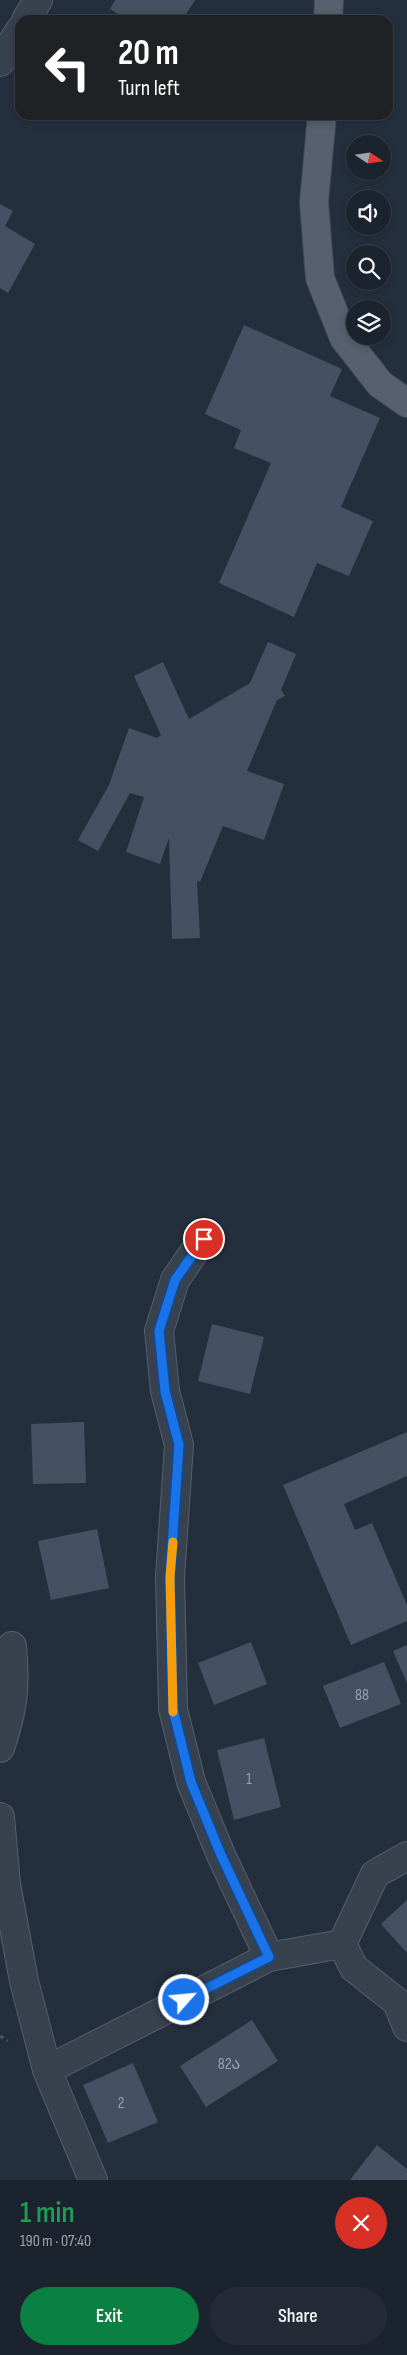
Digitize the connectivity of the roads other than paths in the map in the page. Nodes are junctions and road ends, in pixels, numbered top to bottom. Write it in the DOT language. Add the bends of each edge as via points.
graph roads {
  1 [pos="38,0"];
  2 [pos="329,0"];
  3 [pos="29,15"];
  4 [pos="328,15"];
  5 [pos="15,38"];
  6 [pos="0,62"];
  7 [pos="322,120"];
  8 [pos="407,403"];
  9 [pos="204,1239"];
  10 [pos="12,1646"];
  11 [pos="0,1748"];
  12 [pos="0,1817"];
  13 [pos="407,1856"];
  14 [pos="342,1944"];
  15 [pos="269,1957"];
  16 [pos="407,2027"];
  17 [pos="47,2070"];
  18 [pos="93,2180"];
  1 -- 3 [label="street"];
  2 -- 4 [label="main road"];
  5 -- 6 [label="street"];
  7 -- 8 [label="main road" via="314,202 320,278 344,338 380,384"];
  9 -- 15 [label="street" via="175,1280 159,1331 165,1391 179,1445 170,1577 173,1709 191,1782"];
  10 -- 11 [label="street" via="16,1680 10,1719"];
  12 -- 17 [label="street" via="6,1884 24,1981"];
  13 -- 14 [label="street" via="375,1874"];
  14 -- 15 [label="street"];
  14 -- 16 [label="street" via="354,1968 397,2002"];
  15 -- 17 [label="street"];
  17 -- 18 [label="street"];
}
